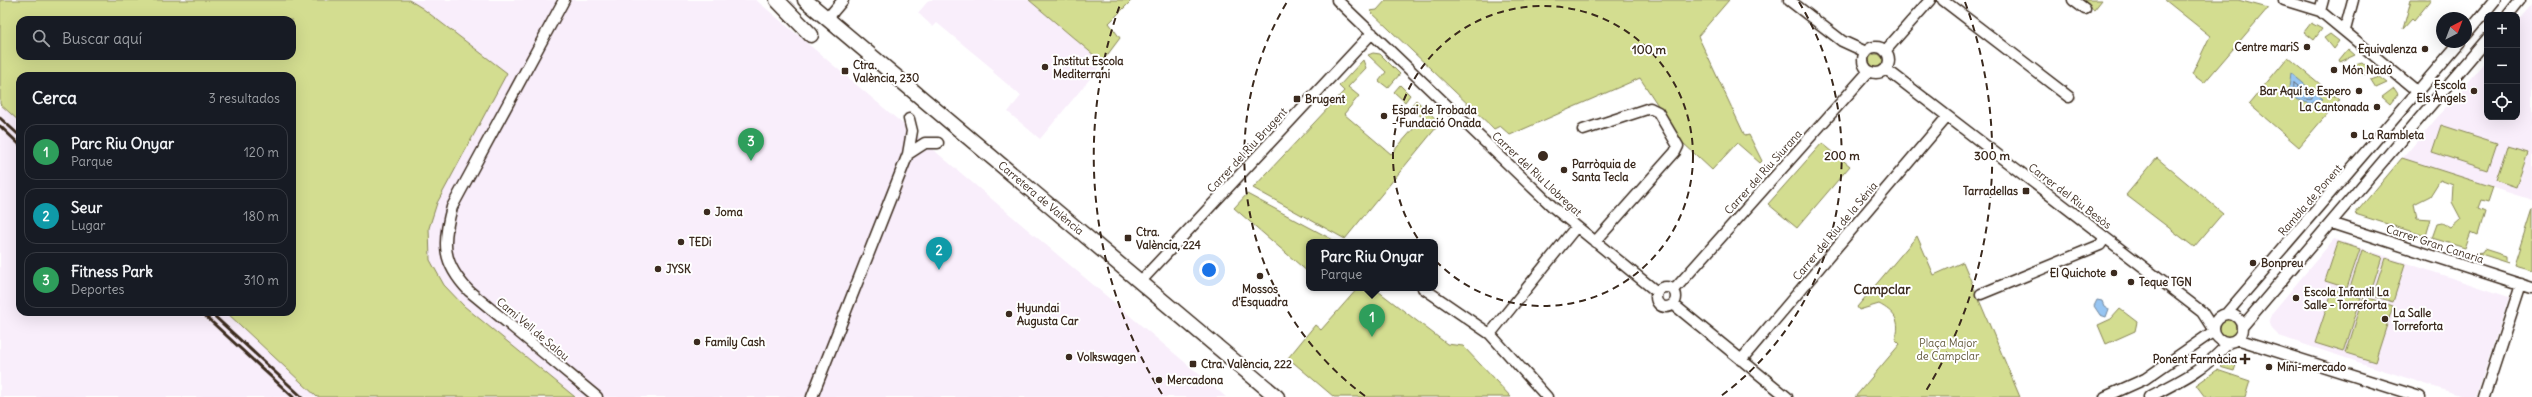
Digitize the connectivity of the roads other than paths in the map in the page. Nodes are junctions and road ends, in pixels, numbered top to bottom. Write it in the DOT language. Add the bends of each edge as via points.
graph roads {
  1 [pos="564,0"];
  2 [pos="776,0"];
  3 [pos="793,0"];
  4 [pos="805,0"];
  5 [pos="843,0"];
  6 [pos="1337,0"];
  7 [pos="1789,0"];
  8 [pos="1930,0"];
  9 [pos="1943,0"];
  10 [pos="2073,0"];
  11 [pos="2284,0"];
  12 [pos="2323,0"];
  13 [pos="2353,0"];
  14 [pos="2495,0"];
  15 [pos="2520,0"];
  16 [pos="2084,9"];
  17 [pos="2320,11"];
  18 [pos="2510,12"];
  19 [pos="827,19"];
  20 [pos="2472,28"];
  21 [pos="2345,30"];
  22 [pos="1372,33"];
  23 [pos="811,35"];
  24 [pos="2484,43"];
  25 [pos="2455,48"];
  26 [pos="1885,51"];
  27 [pos="1866,52"];
  28 [pos="1886,69"];
  29 [pos="1869,71"];
  30 [pos="2421,88"];
  31 [pos="2439,96"];
  32 [pos="2068,97"];
  33 [pos="2411,101"];
  34 [pos="2424,114"];
  35 [pos="1947,117"];
  36 [pos="909,119"];
  37 [pos="1583,130"];
  38 [pos="938,143"];
  39 [pos="908,154"];
  40 [pos="2331,223"];
  41 [pos="1576,227"];
  42 [pos="2105,238"];
  43 [pos="1595,242"];
  44 [pos="1140,282"];
  45 [pos="2521,284"];
  46 [pos="2532,288"];
  47 [pos="1674,290"];
  48 [pos="1427,291"];
  49 [pos="1657,292"];
  50 [pos="1980,294"];
  51 [pos="1673,304"];
  52 [pos="2202,312"];
  53 [pos="2224,314"];
  54 [pos="2214,330"];
  55 [pos="1490,334"];
  56 [pos="2238,335"];
  57 [pos="1741,360"];
  58 [pos="597,397"];
  59 [pos="812,397"];
  60 [pos="1265,397"];
  61 [pos="1277,397"];
  62 [pos="1547,397"];
  63 [pos="1786,397"];
  64 [pos="2105,397"];
  65 [pos="2149,397"];
  66 [pos="2420,397"];
  67 [pos="2484,397"];
  1 -- 58 [label="street, Camí Vell de Salou" via="452,207 446,229 446,247 448,262 456,277 469,291"];
  2 -- 23 [label="main road"];
  3 -- 60 [label="main road, Carretera de València"];
  4 -- 19 [label="main road, Carretera de València"];
  5 -- 19 [label="street"];
  6 -- 22 [label="street, Carrer del Riu Llobregat"];
  7 -- 27 [label="street" via="1842,41"];
  8 -- 26 [label="street"];
  9 -- 32 [label="street"];
  10 -- 16 [label="street"];
  11 -- 17 [label="street"];
  12 -- 17 [label="street"];
  13 -- 21 [label="street"];
  14 -- 20 [label="street"];
  15 -- 18 [label="street"];
  17 -- 21 [label="street"];
  19 -- 44 [label="main road, Carretera de València"];
  21 -- 30 [label="street"];
  22 -- 41 [label="street, Carrer del Riu Llobregat"];
  22 -- 44 [label="street, Carrer del Riu Brugent"];
  24 -- 31 [label="street"];
  25 -- 30 [label="street, Rambla de Ponent"];
  26 -- 27 [label="street" via="1874,48"];
  26 -- 28 [label="street" via="1889,60"];
  27 -- 29 [label="street" via="1864,64"];
  28 -- 29 [label="street" via="1880,73"];
  28 -- 35 [label="street, Carrer del Riu Besòs"];
  29 -- 47 [label="street, Carrer del Riu Siurana"];
  30 -- 31 [label="street" via="2434,88"];
  30 -- 33 [label="street, Rambla de Ponent"];
  31 -- 34 [label="street"];
  33 -- 34 [label="street"];
  33 -- 53 [label="street, Rambla de Ponent"];
  34 -- 40 [label="street"];
  35 -- 42 [label="street, Carrer del Riu Besòs"];
  35 -- 57 [label="street, Carrer del Riu de la Sénia"];
  36 -- 39 [label="street" via="912,131"];
  37 -- 43 [label="street" via="1650,108 1658,112 1678,146"];
  38 -- 39 [label="street" via="925,143"];
  39 -- 59 [label="street"];
  40 -- 45 [label="street, Carrer Gran Canaria"];
  40 -- 56 [label="street"];
  41 -- 43 [label="street, Carrer del Riu Llobregat"];
  41 -- 55 [label="street"];
  42 -- 50 [label="street" via="2100,245"];
  42 -- 52 [label="street, Carrer del Riu Besòs"];
  43 -- 49 [label="street, Carrer del Riu Llobregat"];
  44 -- 61 [label="main road, Carretera de València"];
  45 -- 46 [label="street, Carrer Gran Canaria"];
  45 -- 67 [label="street"];
  47 -- 49 [label="street" via="1665,287"];
  47 -- 51 [label="street" via="1676,297"];
  48 -- 55 [label="street"];
  49 -- 51 [label="street" via="1659,304 1666,307"];
  51 -- 57 [label="street"];
  52 -- 53 [label="street, Carrer del Riu Besòs"];
  52 -- 54 [label="street, Carrer del Riu Besòs"];
  53 -- 54 [label="street" via="2214,323"];
  53 -- 56 [label="street" via="2238,317"];
  54 -- 56 [label="street" via="2218,339"];
  54 -- 64 [label="street" via="2158,371"];
  55 -- 62 [label="street"];
  56 -- 65 [label="street" via="2215,357 2190,375"];
  56 -- 66 [label="street" via="2256,344"];
  57 -- 63 [label="street"];
}
